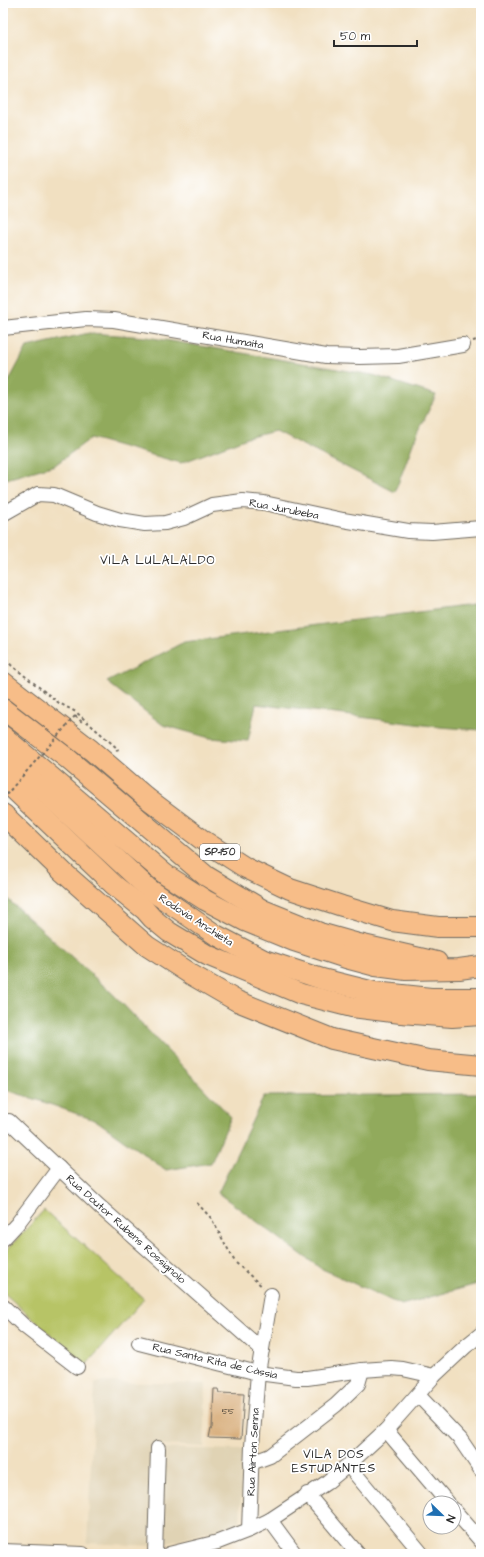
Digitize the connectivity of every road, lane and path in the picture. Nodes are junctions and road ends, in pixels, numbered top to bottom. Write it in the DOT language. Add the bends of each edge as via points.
graph roads {
  1 [pos="3,328"];
  2 [pos="462,345"];
  3 [pos="3,514"];
  4 [pos="481,528"];
  5 [pos="3,654"];
  6 [pos="3,682"];
  7 [pos="3,710"];
  8 [pos="75,716"];
  9 [pos="3,736"];
  10 [pos="114,746"];
  11 [pos="3,756"];
  12 [pos="4,796"];
  13 [pos="481,927"];
  14 [pos="481,966"];
  15 [pos="459,969"];
  16 [pos="481,998"];
  17 [pos="481,1015"];
  18 [pos="481,1065"];
  19 [pos="9,1121"];
  20 [pos="59,1168"];
  21 [pos="197,1203"];
  22 [pos="3,1239"];
  23 [pos="271,1295"];
  24 [pos="3,1306"];
  25 [pos="481,1334"];
  26 [pos="139,1343"];
  27 [pos="262,1350"];
  28 [pos="76,1367"];
  29 [pos="362,1370"];
  30 [pos="258,1373"];
  31 [pos="434,1376"];
  32 [pos="418,1395"];
  33 [pos="386,1430"];
  34 [pos="158,1448"];
  35 [pos="252,1463"];
  36 [pos="348,1465"];
  37 [pos="481,1470"];
  38 [pos="307,1494"];
  39 [pos="441,1495"];
  40 [pos="462,1519"];
  41 [pos="270,1520"];
  42 [pos="249,1530"];
  43 [pos="481,1540"];
  44 [pos="3,1551"];
  45 [pos="27,1553"];
  46 [pos="83,1554"];
  47 [pos="155,1554"];
  48 [pos="170,1554"];
  49 [pos="295,1554"];
  50 [pos="358,1554"];
  51 [pos="422,1554"];
  1 -- 2 [label="street, Rua Humaíta" via="86,319 114,320 326,356 398,356"];
  3 -- 4 [label="street, Rua Jurubeba" via="38,494 54,495 97,513 144,524 165,523 184,518 212,505 243,501 408,531"];
  5 -- 10 [label="path" via="11,665 76,712"];
  6 -- 13 [label="highway, SP-150" via="91,750 148,799 204,841 246,868 290,889 392,921 438,927"];
  7 -- 15 [label="highway" via="68,759 206,876 264,910 320,933"];
  8 -- 12 [label="path, bridge"];
  9 -- 15 [label="highway" via="166,875 245,921 294,941 376,966 406,970"];
  11 -- 16 [label="highway, Rodovia Anchieta" via="149,889 216,935 264,960 322,979 374,992 431,998"];
  12 -- 17 [label="highway, Rodovia Anchieta" via="152,918 207,955 301,994 352,1007 452,1017"];
  12 -- 18 [label="highway" via="63,872 148,946 237,1001 332,1039 428,1060"];
  14 -- 15 [label="highway"];
  19 -- 20 [label="street"];
  20 -- 22 [label="street, Rua Doutor Rubens Rossignolo"];
  20 -- 27 [label="street, Rua Doutor Rubens Rossignolo"];
  21 -- 23 [label="path" via="211,1218 235,1262"];
  23 -- 27 [label="street, Rua Airton Senna"];
  24 -- 28 [label="street"];
  25 -- 31 [label="street"];
  26 -- 30 [label="street, Rua Santa Rita de Cássia"];
  27 -- 30 [label="street, Rua Airton Senna"];
  29 -- 30 [label="street, Rua Santa Rita de Cássia" via="301,1378"];
  29 -- 31 [label="street, Rua Santa Rita de Cássia" via="391,1368"];
  29 -- 35 [label="street" via="358,1384 336,1405 270,1456"];
  30 -- 35 [label="street, Rua Airton Senna"];
  31 -- 32 [label="street"];
  32 -- 33 [label="street"];
  32 -- 37 [label="street" via="460,1439"];
  33 -- 36 [label="street"];
  33 -- 39 [label="street"];
  34 -- 47 [label="street"];
  35 -- 42 [label="street, Rua Airton Senna"];
  36 -- 38 [label="street"];
  36 -- 51 [label="street"];
  38 -- 41 [label="street"];
  38 -- 50 [label="street"];
  40 -- 43 [label="street"];
  41 -- 42 [label="street"];
  41 -- 49 [label="street"];
  42 -- 48 [label="street" via="218,1542"];
  44 -- 45 [label="street"];
  45 -- 46 [label="street"];
}
